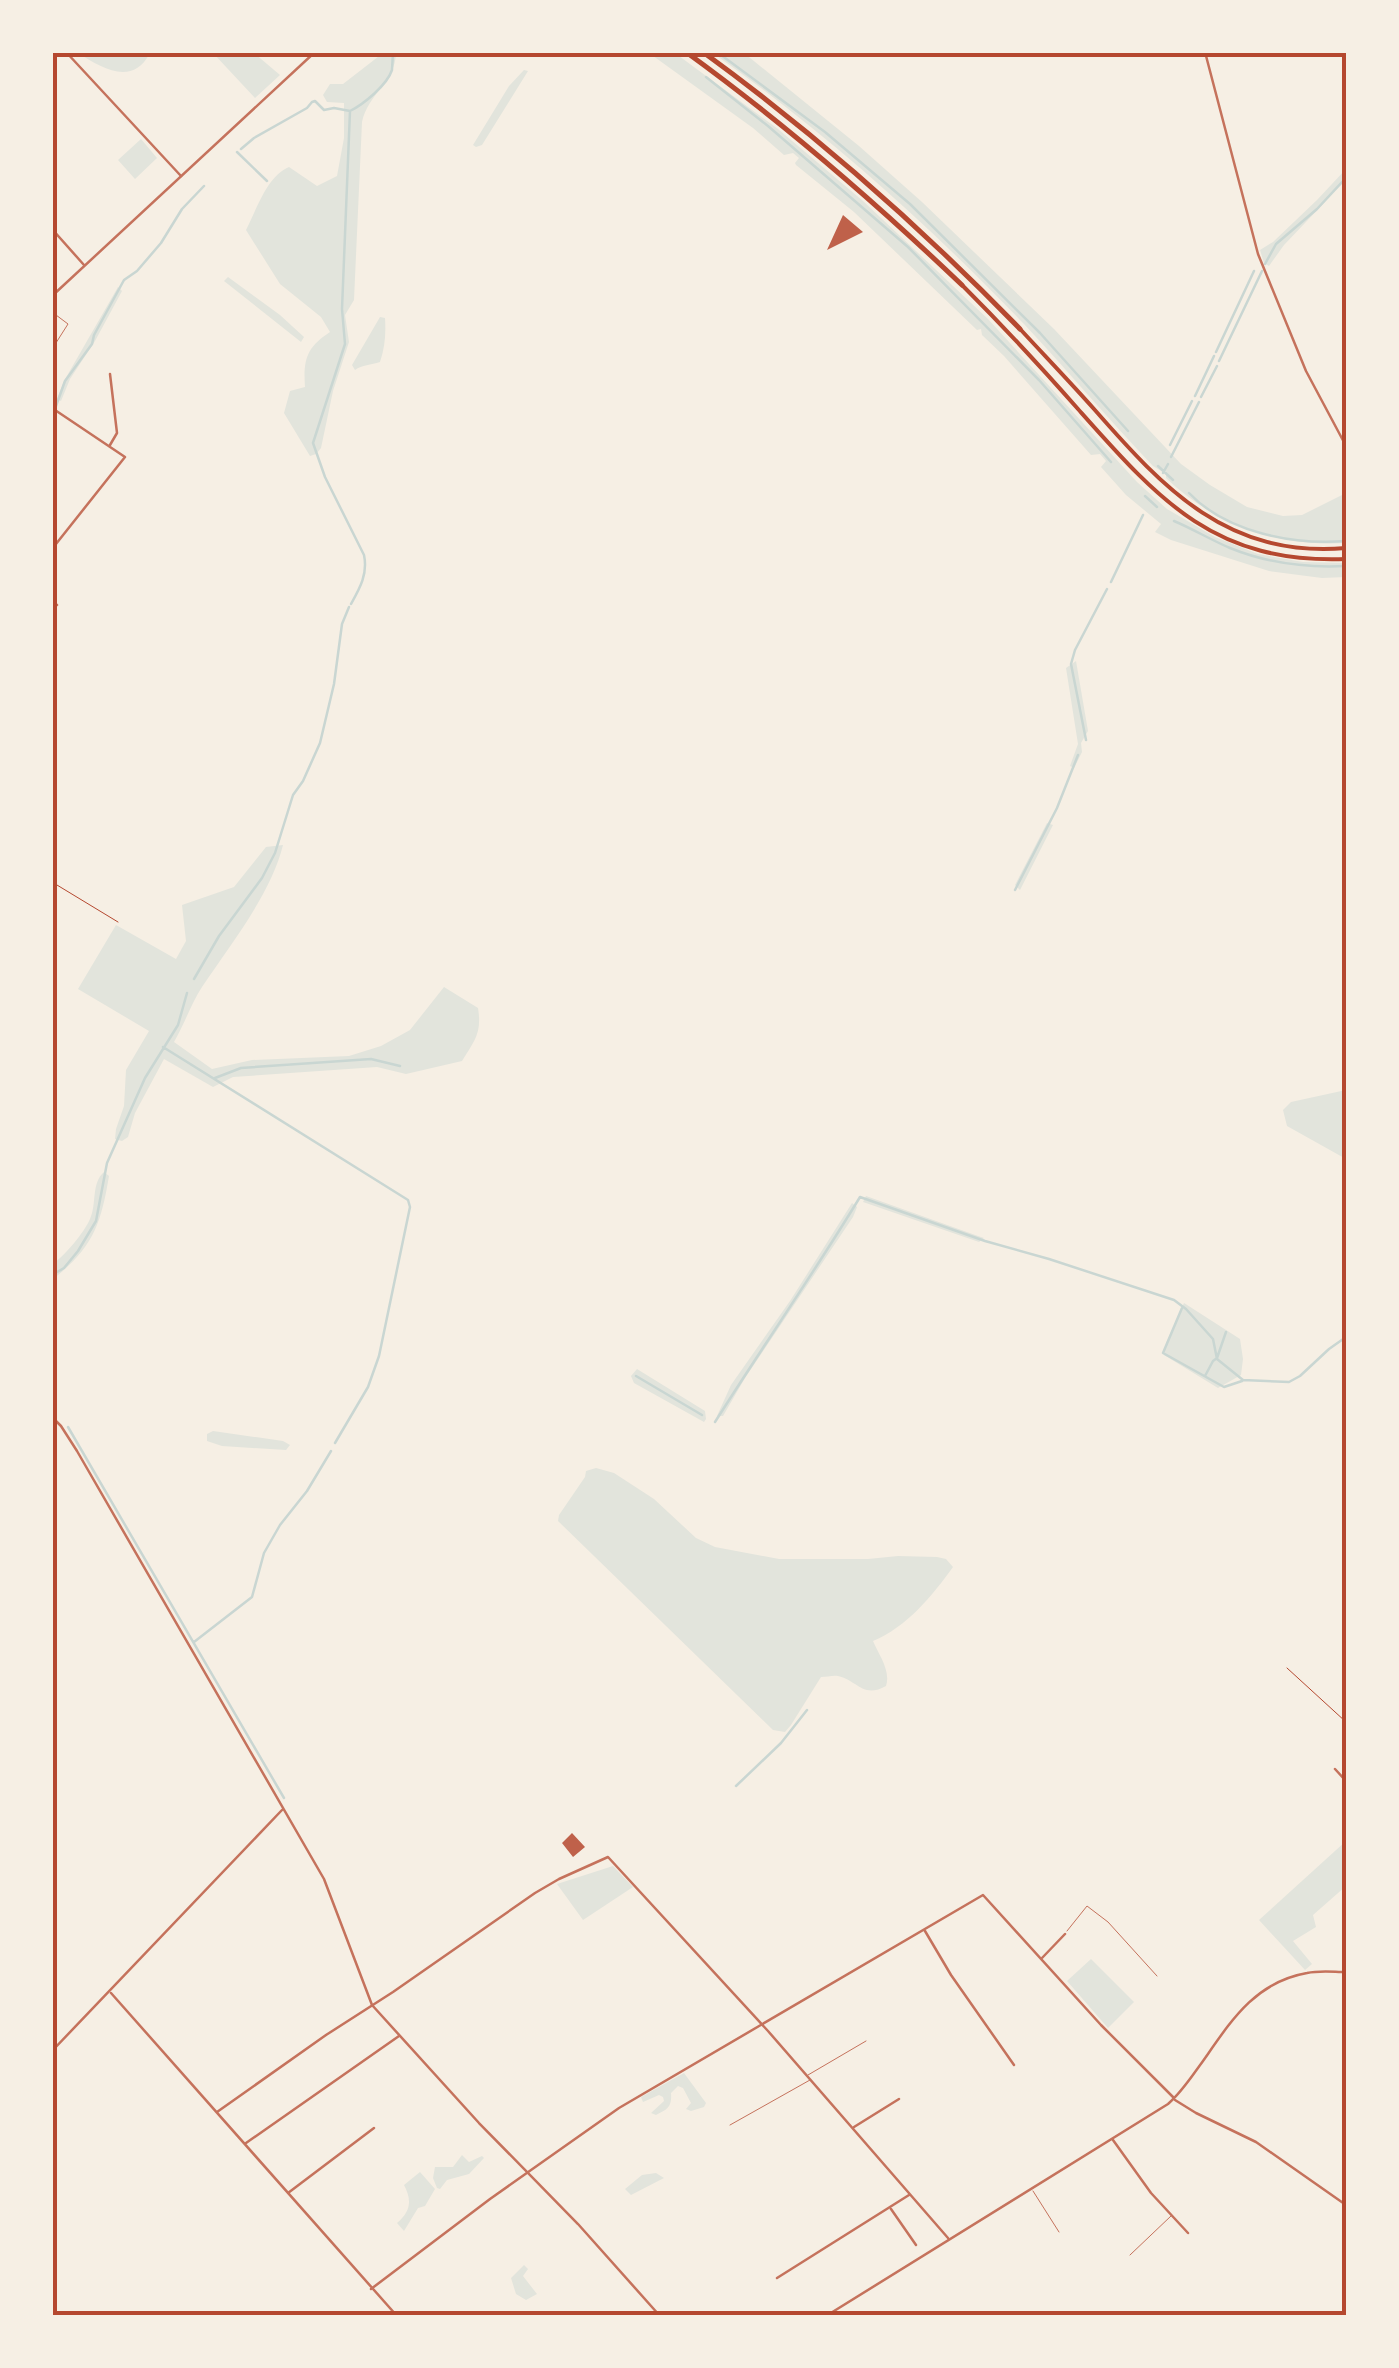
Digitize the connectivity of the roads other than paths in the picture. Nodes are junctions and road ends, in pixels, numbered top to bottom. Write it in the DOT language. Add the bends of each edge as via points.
graph roads {
  1 [pos="66,52"];
  2 [pos="315,52"];
  3 [pos="686,52"];
  4 [pos="703,52"];
  5 [pos="1205,52"];
  6 [pos="182,177"];
  7 [pos="52,230"];
  8 [pos="86,266"];
  9 [pos="962,285"];
  10 [pos="52,296"];
  11 [pos="52,312"];
  12 [pos="1020,329"];
  13 [pos="54,346"];
  14 [pos="110,374"];
  15 [pos="52,408"];
  16 [pos="109,446"];
  17 [pos="1346,446"];
  18 [pos="1346,548"];
  19 [pos="52,549"];
  20 [pos="1346,559"];
  21 [pos="53,1417"];
  22 [pos="1334,1769"];
  23 [pos="1346,1780"];
  24 [pos="283,1809"];
  25 [pos="924,1929"];
  26 [pos="1065,1934"];
  27 [pos="1042,1958"];
  28 [pos="1346,1972"];
  29 [pos="1157,1976"];
  30 [pos="110,1992"];
  31 [pos="372,2005"];
  32 [pos="762,2024"];
  33 [pos="398,2036"];
  34 [pos="866,2042"];
  35 [pos="52,2052"];
  36 [pos="1014,2065"];
  37 [pos="808,2078"];
  38 [pos="1174,2098"];
  39 [pos="899,2099"];
  40 [pos="217,2112"];
  41 [pos="730,2125"];
  42 [pos="374,2128"];
  43 [pos="854,2128"];
  44 [pos="1112,2139"];
  45 [pos="245,2144"];
  46 [pos="528,2171"];
  47 [pos="1032,2188"];
  48 [pos="287,2194"];
  49 [pos="911,2194"];
  50 [pos="1346,2205"];
  51 [pos="890,2208"];
  52 [pos="1172,2215"];
  53 [pos="1058,2232"];
  54 [pos="1188,2232"];
  55 [pos="949,2239"];
  56 [pos="916,2245"];
  57 [pos="1130,2255"];
  58 [pos="778,2278"];
  59 [pos="371,2289"];
  60 [pos="396,2316"];
  61 [pos="660,2316"];
  62 [pos="826,2316"];
  1 -- 6 [label="street"];
  2 -- 6 [label="street"];
  3 -- 9 [label="highway" via="833,167"];
  4 -- 12 [label="highway" via="874,190"];
  5 -- 17 [label="street" via="1258,254 1306,371"];
  6 -- 8 [label="street"];
  7 -- 8 [label="street"];
  8 -- 10 [label="street"];
  9 -- 20 [label="highway" via="1136,473 1193,521 1258,550"];
  11 -- 13 [label="lane" via="68,324"];
  12 -- 18 [label="highway" via="1151,473 1200,512 1280,544"];
  14 -- 16 [label="street" via="117,433"];
  15 -- 16 [label="street"];
  16 -- 19 [label="street" via="125,458"];
  21 -- 24 [label="street"];
  22 -- 23 [label="street"];
  24 -- 30 [label="street"];
  24 -- 31 [label="street" via="324,1879"];
  25 -- 27 [label="street" via="984,1895"];
  25 -- 32 [label="street"];
  25 -- 36 [label="street"];
  26 -- 27 [label="street"];
  26 -- 29 [label="lane" via="1088,1906"];
  27 -- 38 [label="street"];
  28 -- 38 [label="street" via="1293,1976 1246,2003"];
  30 -- 35 [label="street"];
  30 -- 40 [label="street"];
  31 -- 32 [label="street" via="535,1893 608,1856"];
  31 -- 33 [label="street"];
  31 -- 40 [label="street"];
  32 -- 37 [label="street"];
  32 -- 46 [label="street" via="618,2108"];
  33 -- 45 [label="street"];
  33 -- 46 [label="street"];
  34 -- 37 [label="lane"];
  37 -- 41 [label="lane"];
  37 -- 43 [label="street"];
  38 -- 44 [label="street"];
  38 -- 50 [label="street" via="1256,2142"];
  39 -- 43 [label="street"];
  40 -- 45 [label="street"];
  42 -- 48 [label="street"];
  43 -- 49 [label="street"];
  44 -- 47 [label="street"];
  44 -- 52 [label="street"];
  45 -- 48 [label="street"];
  46 -- 59 [label="street"];
  46 -- 61 [label="street"];
  47 -- 53 [label="lane"];
  47 -- 55 [label="street"];
  48 -- 59 [label="street"];
  49 -- 51 [label="street"];
  49 -- 55 [label="street"];
  51 -- 56 [label="street"];
  51 -- 58 [label="street"];
  52 -- 54 [label="street"];
  52 -- 57 [label="lane"];
  55 -- 62 [label="street"];
  59 -- 60 [label="street"];
}
